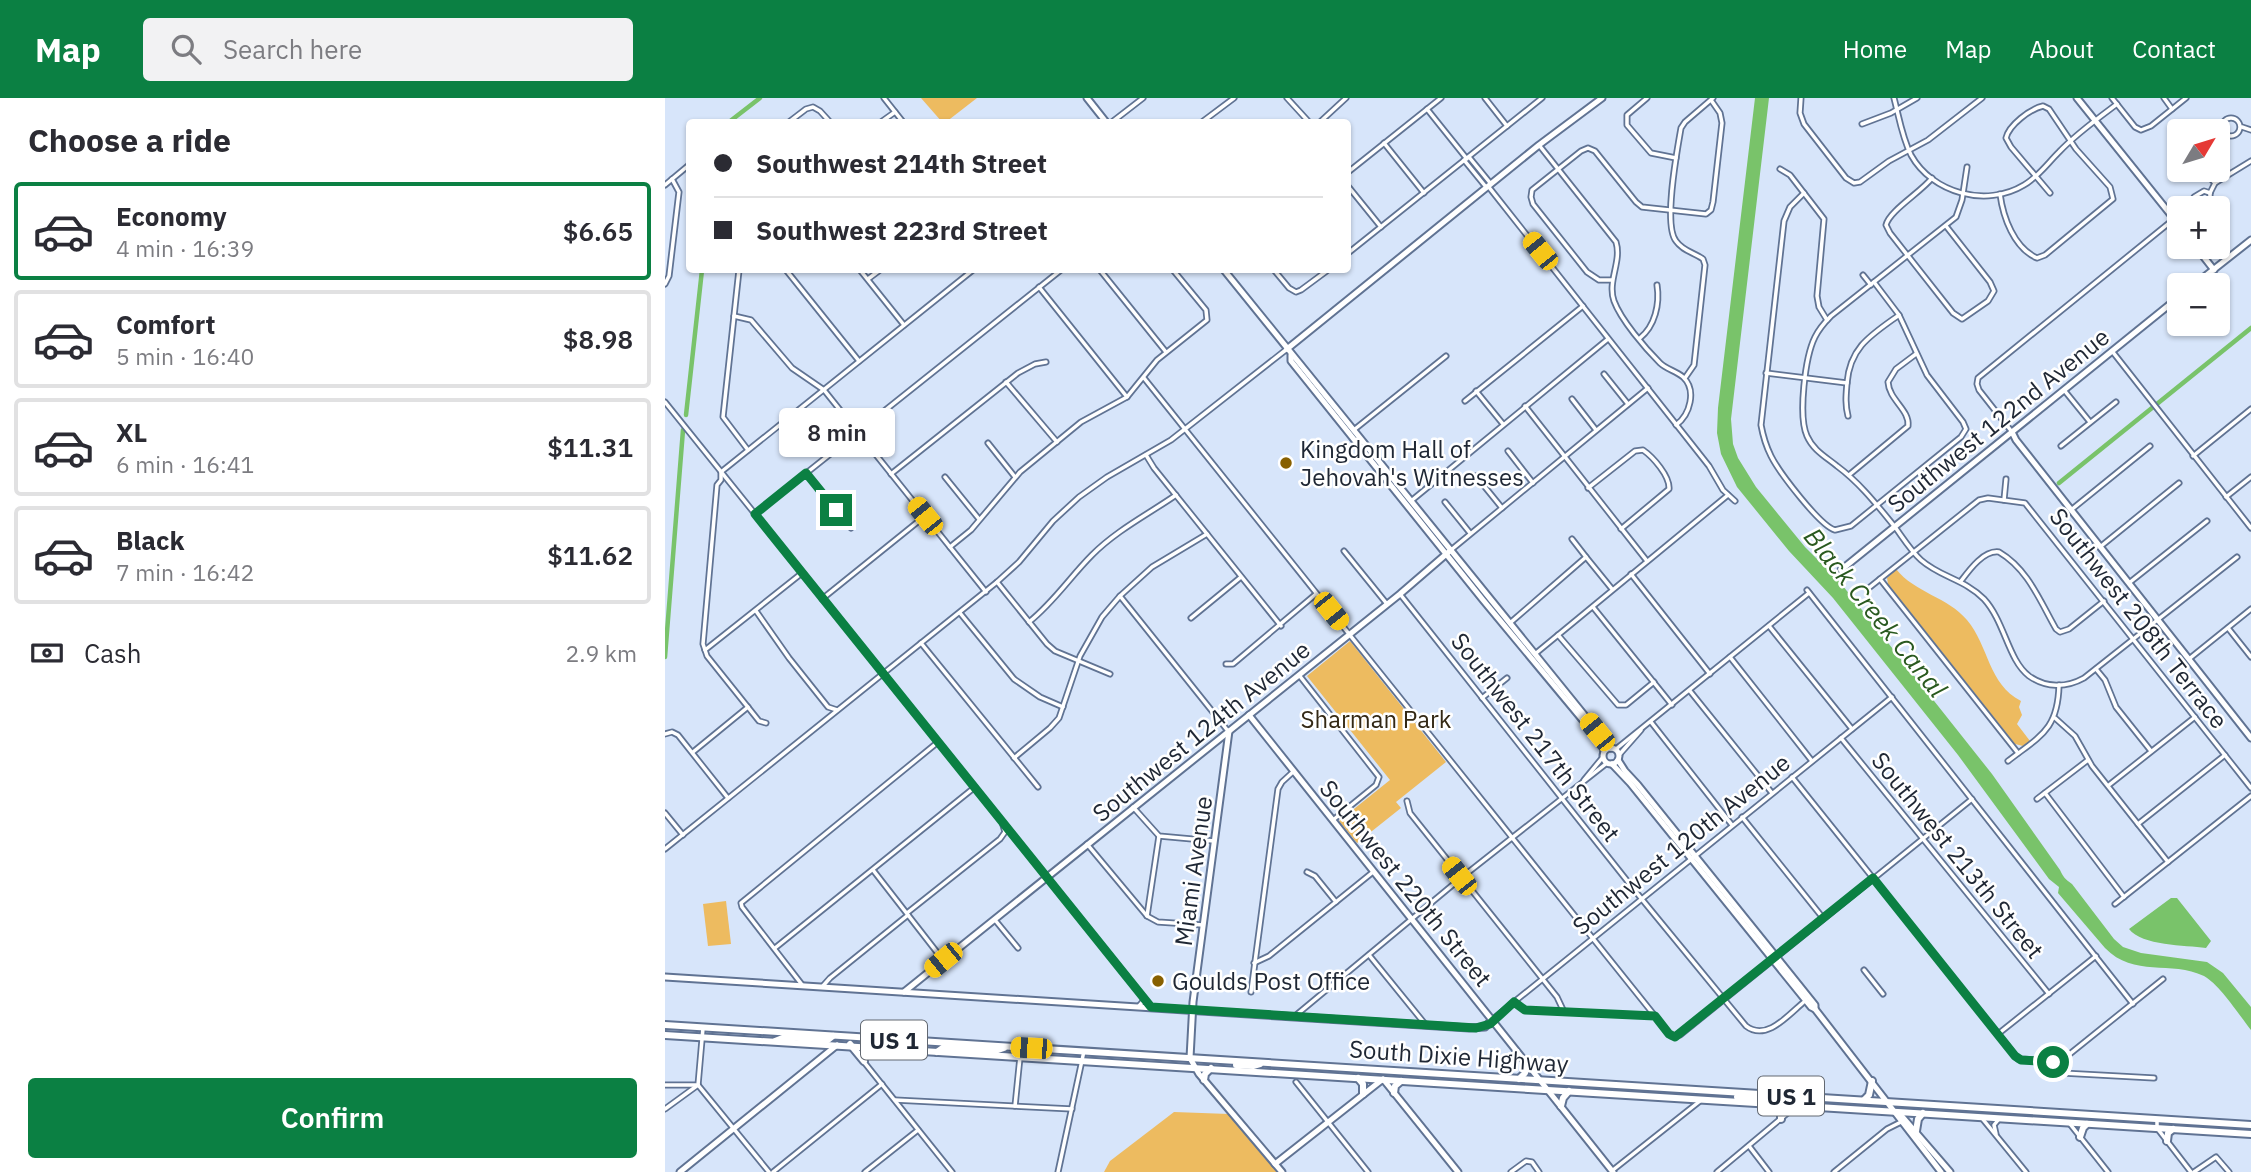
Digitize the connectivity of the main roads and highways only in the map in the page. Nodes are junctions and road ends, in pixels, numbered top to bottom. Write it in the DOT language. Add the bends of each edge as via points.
graph roads {
  1 [pos="665,1025"];
  2 [pos="665,1035"];
  3 [pos="833,1036"];
  4 [pos="845,1037"];
  5 [pos="773,1041"];
  6 [pos="851,1046"];
  7 [pos="869,1047"];
  8 [pos="1010,1047"];
  9 [pos="937,1052"];
  10 [pos="1190,1058"];
  11 [pos="1266,1063"];
  12 [pos="1527,1063"];
  13 [pos="1138,1064"];
  14 [pos="1194,1067"];
  15 [pos="1211,1069"];
  16 [pos="1373,1070"];
  17 [pos="1449,1074"];
  18 [pos="1358,1078"];
  19 [pos="1383,1079"];
  20 [pos="1519,1079"];
  21 [pos="1204,1080"];
  22 [pos="1541,1080"];
  23 [pos="1401,1081"];
  24 [pos="1872,1081"];
  25 [pos="1469,1085"];
  26 [pos="1617,1085"];
  27 [pos="1548,1090"];
  28 [pos="1695,1090"];
  29 [pos="1569,1091"];
  30 [pos="1394,1093"];
  31 [pos="1363,1094"];
  32 [pos="1765,1094"];
  33 [pos="1702,1099"];
  34 [pos="1864,1100"];
  35 [pos="1888,1102"];
  36 [pos="1775,1104"];
  37 [pos="1561,1106"];
  38 [pos="1817,1106"];
  39 [pos="1980,1108"];
  40 [pos="1896,1111"];
  41 [pos="1923,1113"];
  42 [pos="2069,1113"];
  43 [pos="1781,1119"];
  44 [pos="2069,1122"];
  45 [pos="2088,1124"];
  46 [pos="2251,1125"];
  47 [pos="2173,1129"];
  48 [pos="1916,1131"];
  49 [pos="2251,1134"];
  50 [pos="2080,1137"];
  51 [pos="2167,1141"];
  1 -- 3 [label="highway, South Dixie Highway / US 1"];
  2 -- 5 [label="highway, South Dixie Highway / US 1"];
  3 -- 4 [label="highway, South Dixie Highway / US 1"];
  3 -- 5 [label="highway" via="828,1040 785,1037"];
  4 -- 6 [label="highway"];
  4 -- 8 [label="highway, South Dixie Highway / US 1"];
  5 -- 6 [label="highway, South Dixie Highway / US 1"];
  6 -- 7 [label="highway, South Dixie Highway / US 1"];
  6 -- 7 [label="highway" via="864,1061 863,1053"];
  7 -- 9 [label="highway, South Dixie Highway / US 1"];
  8 -- 9 [label="highway" via="995,1051 944,1048"];
  8 -- 10 [label="highway, South Dixie Highway / US 1"];
  9 -- 13 [label="highway, South Dixie Highway / US 1"];
  10 -- 11 [label="highway, South Dixie Highway / US 1"];
  10 -- 13 [label="highway" via="1183,1063 1144,1060"];
  11 -- 14 [label="highway" via="1200,1063"];
  11 -- 16 [label="highway, South Dixie Highway / US 1"];
  12 -- 20 [label="highway"];
  13 -- 14 [label="highway, South Dixie Highway / US 1"];
  14 -- 15 [label="highway, South Dixie Highway / US 1"];
  15 -- 18 [label="highway, South Dixie Highway / US 1"];
  15 -- 21 [label="highway"];
  16 -- 17 [label="highway, South Dixie Highway / US 1"];
  16 -- 19 [label="highway"];
  17 -- 19 [label="highway"];
  17 -- 20 [label="highway, South Dixie Highway / US 1"];
  18 -- 19 [label="highway, South Dixie Highway / US 1"];
  18 -- 31 [label="highway"];
  19 -- 23 [label="highway, South Dixie Highway / US 1"];
  20 -- 22 [label="highway, South Dixie Highway / US 1"];
  22 -- 25 [label="highway"];
  22 -- 26 [label="highway, South Dixie Highway / US 1"];
  23 -- 25 [label="highway, South Dixie Highway / US 1"];
  23 -- 30 [label="highway"];
  24 -- 34 [label="highway"];
  25 -- 27 [label="highway, South Dixie Highway / US 1"];
  26 -- 27 [label="highway" via="1556,1085"];
  26 -- 28 [label="highway, South Dixie Highway / US 1"];
  27 -- 29 [label="highway, South Dixie Highway / US 1"];
  28 -- 32 [label="highway, South Dixie Highway / US 1"];
  28 -- 33 [label="highway"];
  29 -- 33 [label="highway, South Dixie Highway / US 1"];
  29 -- 37 [label="highway"];
  32 -- 33 [label="highway"];
  32 -- 34 [label="highway, South Dixie Highway / US 1"];
  33 -- 36 [label="highway, South Dixie Highway / US 1"];
  34 -- 35 [label="highway, South Dixie Highway / US 1"];
  35 -- 38 [label="highway" via="1886,1107"];
  35 -- 39 [label="highway, South Dixie Highway / US 1"];
  36 -- 38 [label="highway, South Dixie Highway / US 1"];
  36 -- 43 [label="highway"];
  38 -- 40 [label="highway, South Dixie Highway / US 1"];
  39 -- 40 [label="highway" via="1901,1107"];
  39 -- 42 [label="highway, South Dixie Highway / US 1"];
  40 -- 41 [label="highway, South Dixie Highway / US 1"];
  41 -- 44 [label="highway, South Dixie Highway / US 1"];
  41 -- 48 [label="highway"];
  42 -- 44 [label="highway"];
  42 -- 46 [label="highway, South Dixie Highway / US 1"];
  44 -- 45 [label="highway, South Dixie Highway / US 1"];
  45 -- 47 [label="highway, South Dixie Highway / US 1"];
  45 -- 50 [label="highway"];
  47 -- 49 [label="highway, US 1"];
  47 -- 51 [label="highway"];
}
